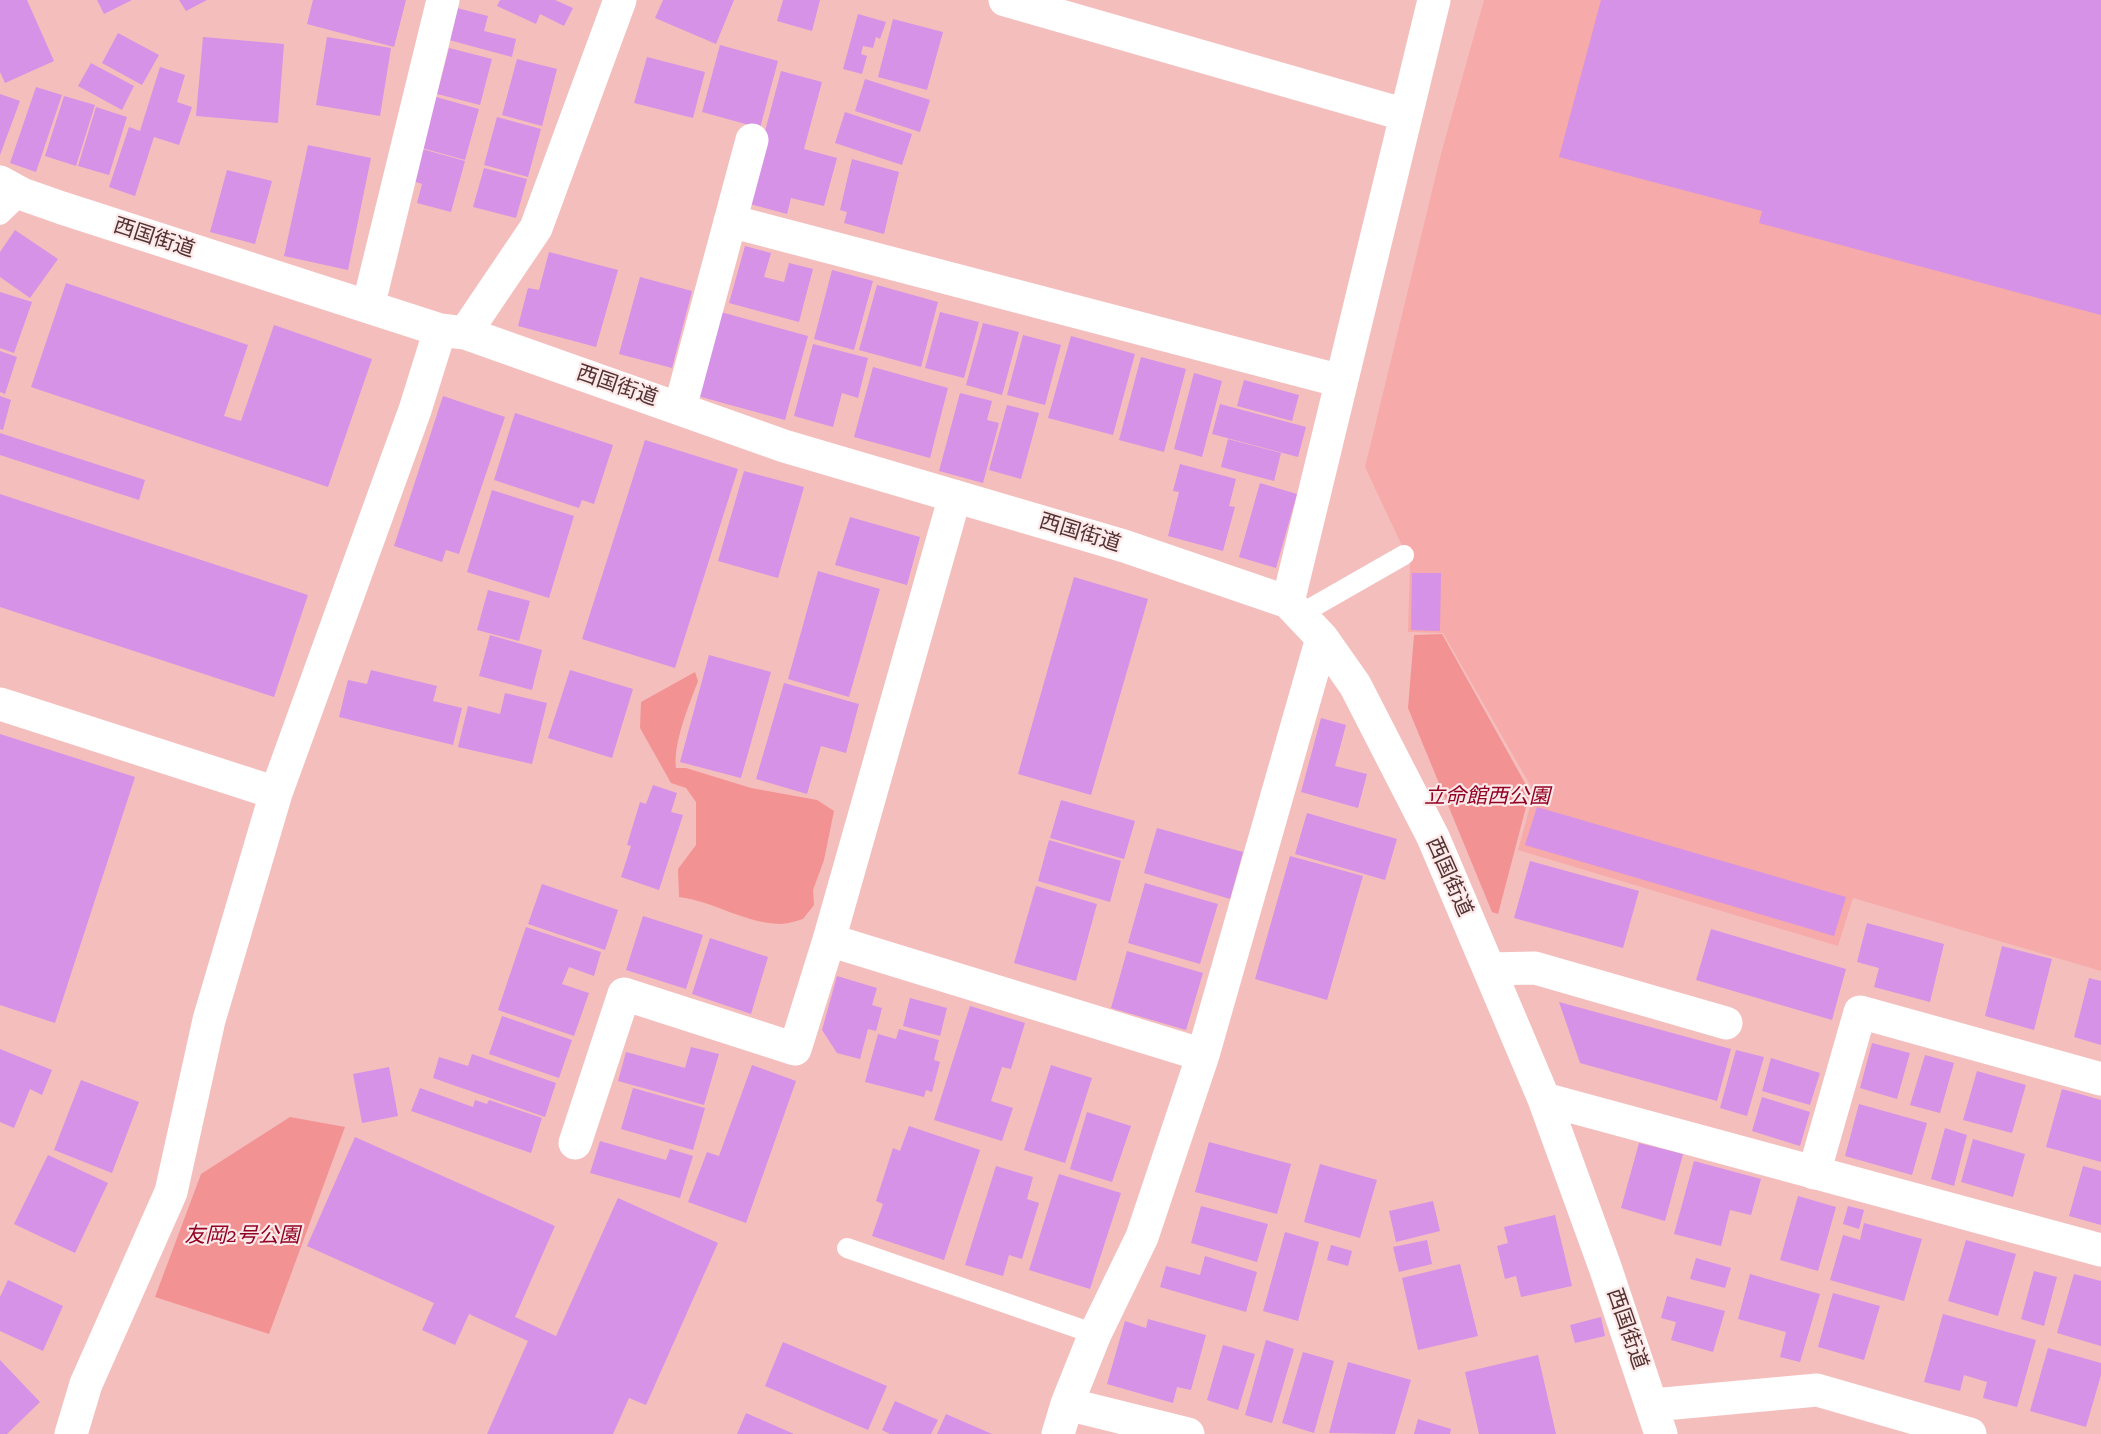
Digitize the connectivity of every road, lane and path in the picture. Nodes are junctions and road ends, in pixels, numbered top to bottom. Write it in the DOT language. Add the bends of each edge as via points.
graph roads {
  1 [pos="443,0"];
  2 [pos="620,0"];
  3 [pos="1005,0"];
  4 [pos="1434,0"];
  5 [pos="1406,115"];
  6 [pos="752,140"];
  7 [pos="7,197"];
  8 [pos="730,221"];
  9 [pos="368,307"];
  10 [pos="453,332"];
  11 [pos="1341,381"];
  12 [pos="680,408"];
  13 [pos="955,496"];
  14 [pos="1404,555"];
  15 [pos="1294,608"];
  16 [pos="1322,638"];
  17 [pos="0,704"];
  18 [pos="276,793"];
  19 [pos="829,940"];
  20 [pos="1489,969"];
  21 [pos="1726,1023"];
  22 [pos="1203,1054"];
  23 [pos="2101,1078"];
  24 [pos="1544,1099"];
  25 [pos="575,1143"];
  26 [pos="1814,1173"];
  27 [pos="847,1248"];
  28 [pos="2101,1250"];
  29 [pos="1095,1334"];
  30 [pos="1062,1419"];
  31 [pos="1657,1419"];
  32 [pos="71,1434"];
  33 [pos="1188,1434"];
  34 [pos="1970,1434"];
  1 -- 9 [label="street"];
  2 -- 10 [label="street" via="536,228"];
  3 -- 5 [label="street"];
  4 -- 5 [label="street"];
  5 -- 11 [label="street"];
  6 -- 8 [label="street"];
  7 -- 9 [label="street, 西国街道"];
  8 -- 11 [label="street"];
  8 -- 12 [label="street"];
  9 -- 10 [label="street, 西国街道"];
  10 -- 12 [label="street, 西国街道"];
  10 -- 18 [label="street" via="415,410"];
  11 -- 15 [label="street"];
  12 -- 13 [label="street, 西国街道" via="784,446"];
  13 -- 15 [label="street, 西国街道" via="1124,546"];
  13 -- 19 [label="street"];
  14 -- 15 [label="lane"];
  15 -- 16 [label="street, 西国街道"];
  16 -- 20 [label="street, 西国街道" via="1355,685 1433,837"];
  16 -- 22 [label="street"];
  17 -- 18 [label="street"];
  18 -- 32 [label="street" via="209,1020 171,1192 86,1384"];
  19 -- 22 [label="street"];
  19 -- 25 [label="street" via="795,1049 624,994"];
  20 -- 21 [label="street" via="1535,968"];
  20 -- 24 [label="street, 西国街道"];
  22 -- 29 [label="street" via="1142,1237"];
  23 -- 26 [label="street" via="1860,1012"];
  24 -- 26 [label="street"];
  24 -- 31 [label="street, 西国街道"];
  26 -- 28 [label="street"];
  27 -- 29 [label="lane"];
  29 -- 30 [label="street"];
  30 -- 33 [label="street"];
  31 -- 34 [label="street" via="1817,1390"];
}
